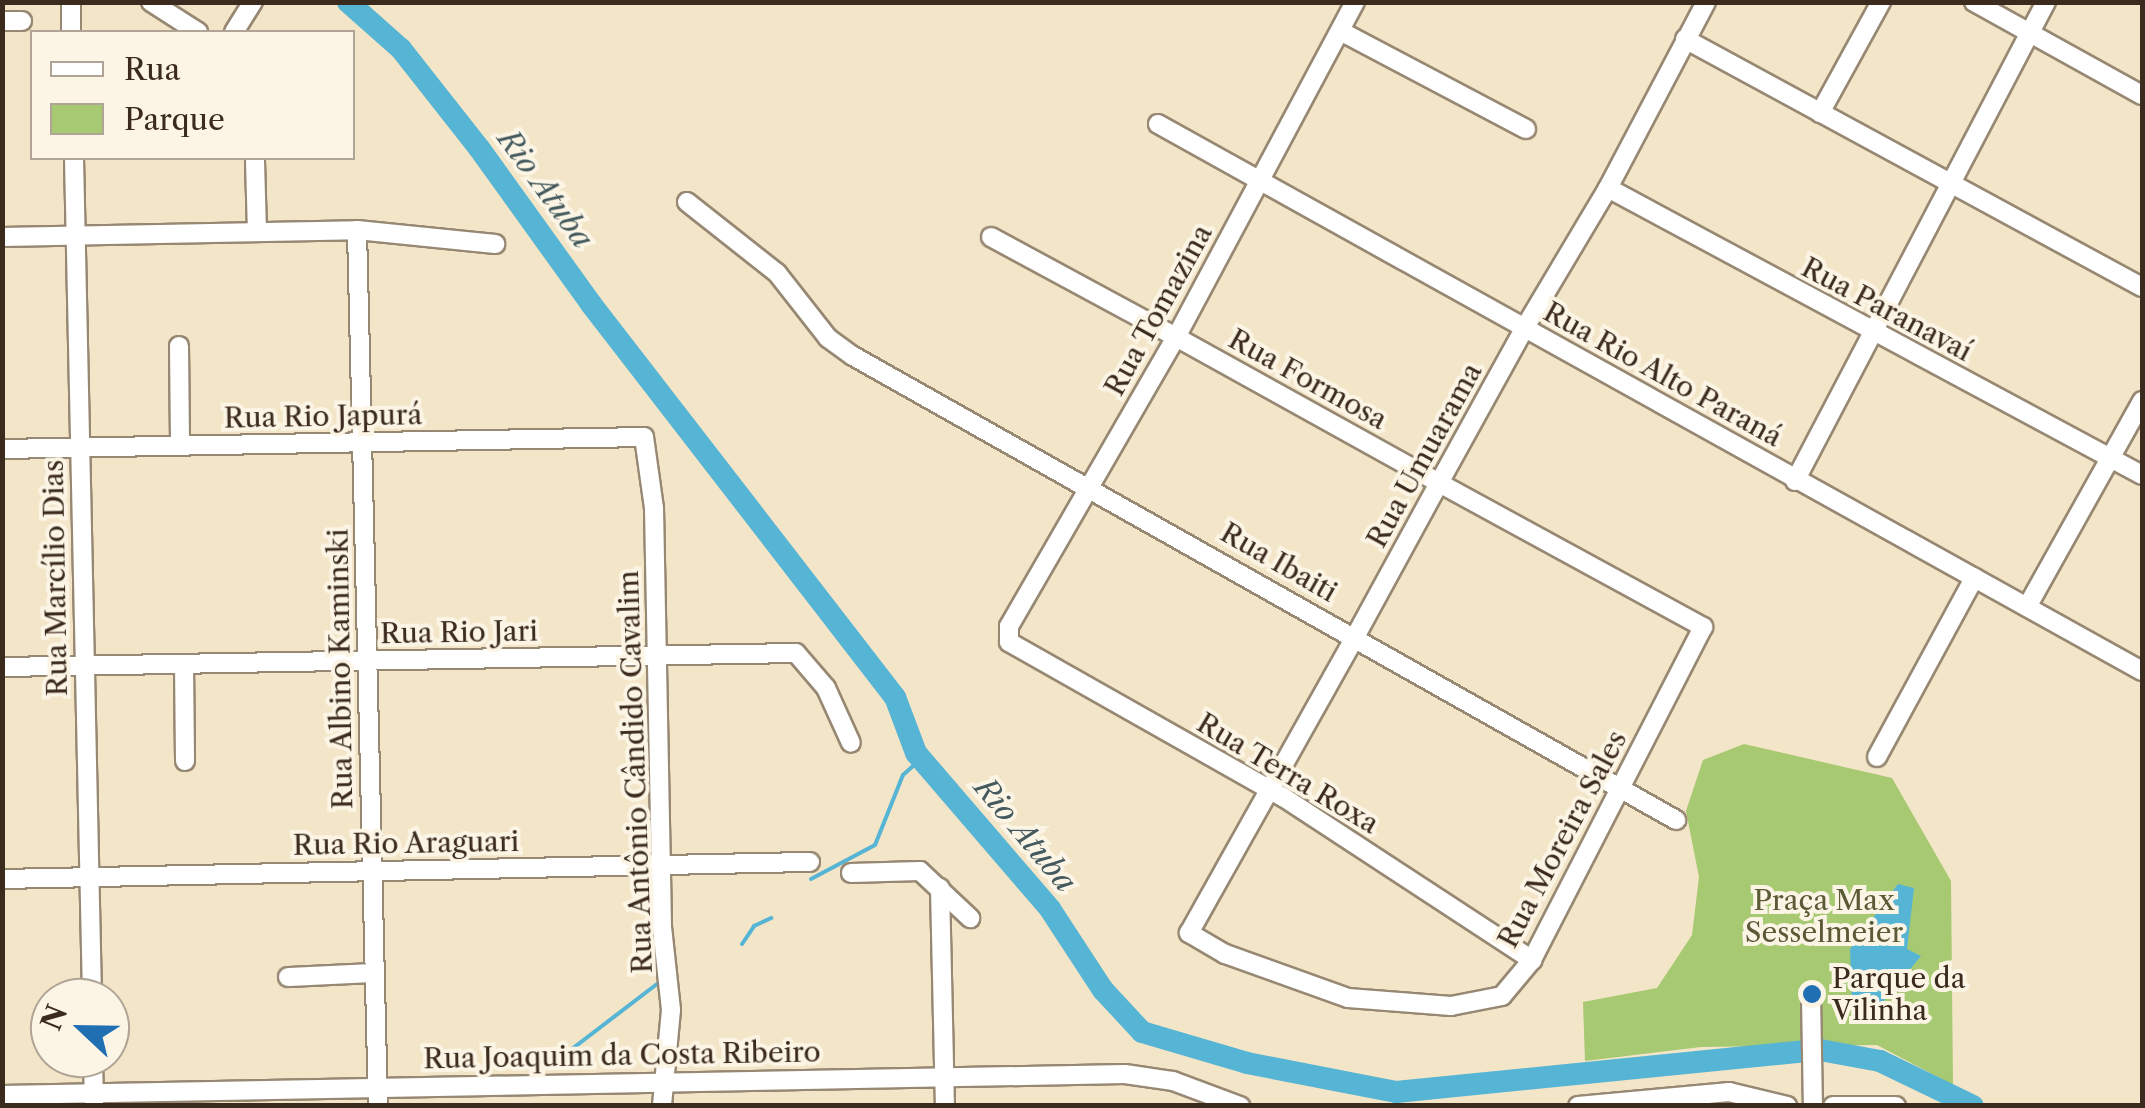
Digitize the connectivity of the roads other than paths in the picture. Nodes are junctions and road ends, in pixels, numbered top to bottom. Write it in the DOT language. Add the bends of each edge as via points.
graph roads {
  1 [pos="71,2"];
  2 [pos="152,2"];
  3 [pos="253,2"];
  4 [pos="1355,2"];
  5 [pos="1706,2"];
  6 [pos="1882,2"];
  7 [pos="1974,2"];
  8 [pos="2046,2"];
  9 [pos="2,21"];
  10 [pos="22,21"];
  11 [pos="71,30"];
  12 [pos="195,30"];
  13 [pos="235,30"];
  14 [pos="1342,32"];
  15 [pos="2030,32"];
  16 [pos="1685,39"];
  17 [pos="2142,95"];
  18 [pos="1820,112"];
  19 [pos="1158,124"];
  20 [pos="1526,129"];
  21 [pos="74,160"];
  22 [pos="255,160"];
  23 [pos="1951,182"];
  24 [pos="1260,184"];
  25 [pos="1608,188"];
  26 [pos="687,202"];
  27 [pos="357,230"];
  28 [pos="258,232"];
  29 [pos="76,236"];
  30 [pos="991,237"];
  31 [pos="2,238"];
  32 [pos="495,244"];
  33 [pos="2142,287"];
  34 [pos="1524,329"];
  35 [pos="1872,334"];
  36 [pos="1176,337"];
  37 [pos="179,346"];
  38 [pos="2142,401"];
  39 [pos="644,437"];
  40 [pos="362,442"];
  41 [pos="180,446"];
  42 [pos="80,448"];
  43 [pos="2,449"];
  44 [pos="2110,458"];
  45 [pos="2142,475"];
  46 [pos="1796,480"];
  47 [pos="1438,483"];
  48 [pos="1091,487"];
  49 [pos="1974,578"];
  50 [pos="2028,607"];
  51 [pos="1703,627"];
  52 [pos="1356,637"];
  53 [pos="1010,642"];
  54 [pos="657,656"];
  55 [pos="367,661"];
  56 [pos="184,664"];
  57 [pos="85,666"];
  58 [pos="2,667"];
  59 [pos="2142,671"];
  60 [pos="851,743"];
  61 [pos="1876,758"];
  62 [pos="186,762"];
  63 [pos="1621,788"];
  64 [pos="1270,789"];
  65 [pos="1676,820"];
  66 [pos="810,862"];
  67 [pos="661,865"];
  68 [pos="372,871"];
  69 [pos="852,873"];
  70 [pos="89,877"];
  71 [pos="2,879"];
  72 [pos="940,888"];
  73 [pos="970,918"];
  74 [pos="1189,934"];
  75 [pos="1532,960"];
  76 [pos="374,973"];
  77 [pos="288,977"];
  78 [pos="92,978"];
  79 [pos="1811,996"];
  80 [pos="944,1077"];
  81 [pos="664,1080"];
  82 [pos="2,1095"];
  83 [pos="377,1097"];
  84 [pos="94,1099"];
  85 [pos="1239,1105"];
  86 [pos="662,1106"];
  87 [pos="944,1106"];
  88 [pos="1578,1106"];
  89 [pos="1787,1106"];
  90 [pos="1813,1106"];
  91 [pos="1833,1106"];
  92 [pos="1896,1106"];
  1 -- 11 [label="street"];
  2 -- 12 [label="street"];
  3 -- 13 [label="street"];
  4 -- 14 [label="street, Rua Tomazina"];
  5 -- 16 [label="street, Rua Umuarama"];
  6 -- 18 [label="street"];
  7 -- 15 [label="street"];
  8 -- 15 [label="street"];
  9 -- 10 [label="street"];
  14 -- 20 [label="street"];
  14 -- 24 [label="street, Rua Tomazina"];
  15 -- 17 [label="street"];
  15 -- 23 [label="street"];
  16 -- 18 [label="street"];
  16 -- 25 [label="street, Rua Umuarama"];
  18 -- 23 [label="street"];
  19 -- 24 [label="street, Rua Rio Alto Paraná"];
  21 -- 29 [label="street, Rua Marcílio Dias"];
  22 -- 28 [label="street"];
  23 -- 33 [label="street"];
  23 -- 35 [label="street"];
  24 -- 34 [label="street, Rua Rio Alto Paraná"];
  24 -- 36 [label="street, Rua Tomazina"];
  25 -- 34 [label="street, Rua Umuarama"];
  25 -- 35 [label="street, Rua Paranavaí"];
  26 -- 48 [label="street, Rua Ibaiti" via="764,261 828,338"];
  27 -- 28 [label="street"];
  27 -- 32 [label="street"];
  27 -- 40 [label="street, Rua Albino Kaminski"];
  28 -- 29 [label="street"];
  29 -- 31 [label="street"];
  29 -- 42 [label="street, Rua Marcílio Dias"];
  30 -- 36 [label="street, Rua Formosa"];
  34 -- 46 [label="street, Rua Rio Alto Paraná"];
  34 -- 47 [label="street, Rua Umuarama"];
  35 -- 44 [label="street, Rua Paranavaí"];
  35 -- 46 [label="street"];
  36 -- 47 [label="street, Rua Formosa"];
  36 -- 48 [label="street, Rua Tomazina"];
  37 -- 41 [label="street"];
  38 -- 44 [label="street"];
  39 -- 40 [label="street, Rua Rio Japurá"];
  39 -- 54 [label="street, Rua Antônio Cândido Cavalim" via="654,508"];
  40 -- 41 [label="street, Rua Rio Japurá"];
  40 -- 55 [label="street, Rua Albino Kaminski"];
  41 -- 42 [label="street, Rua Rio Japurá"];
  42 -- 43 [label="street, Rua Rio Japurá"];
  42 -- 57 [label="street, Rua Marcílio Dias"];
  44 -- 45 [label="street, Rua Paranavaí"];
  44 -- 50 [label="street"];
  46 -- 49 [label="street, Rua Rio Alto Paraná"];
  47 -- 51 [label="street, Rua Formosa"];
  47 -- 52 [label="street, Rua Umuarama"];
  48 -- 52 [label="street, Rua Ibaiti"];
  48 -- 53 [label="street, Rua Tomazina" via="1009,626"];
  49 -- 50 [label="street, Rua Rio Alto Paraná"];
  49 -- 61 [label="street"];
  50 -- 59 [label="street, Rua Rio Alto Paraná"];
  51 -- 63 [label="street, Rua Moreira Sales"];
  52 -- 63 [label="street, Rua Ibaiti"];
  52 -- 64 [label="street, Rua Umuarama"];
  53 -- 64 [label="street, Rua Terra Roxa"];
  54 -- 55 [label="street, Rua Rio Jari"];
  54 -- 60 [label="street, Rua Rio Jari" via="796,654 826,688"];
  54 -- 67 [label="street, Rua Antônio Cândido Cavalim"];
  55 -- 56 [label="street, Rua Rio Jari"];
  55 -- 68 [label="street, Rua Albino Kaminski"];
  56 -- 57 [label="street, Rua Rio Jari"];
  56 -- 62 [label="street"];
  57 -- 58 [label="street, Rua Rio Jari"];
  57 -- 70 [label="street, Rua Marcílio Dias"];
  63 -- 65 [label="street, Rua Ibaiti"];
  63 -- 75 [label="street, Rua Moreira Sales"];
  64 -- 74 [label="street, Rua Umuarama"];
  64 -- 75 [label="street, Rua Terra Roxa"];
  66 -- 67 [label="street, Rua Rio Araguari"];
  67 -- 68 [label="street, Rua Rio Araguari"];
  67 -- 81 [label="street, Rua Antônio Cândido Cavalim" via="671,1010"];
  68 -- 70 [label="street, Rua Rio Araguari"];
  68 -- 76 [label="street, Rua Albino Kaminski"];
  69 -- 72 [label="street" via="912,869"];
  70 -- 71 [label="street, Rua Rio Araguari"];
  70 -- 78 [label="street, Rua Marcílio Dias"];
  72 -- 73 [label="street"];
  72 -- 80 [label="street"];
  74 -- 75 [label="street, Rua Moreira Sales" via="1283,976 1366,1000 1451,1006 1502,996"];
  76 -- 77 [label="street"];
  76 -- 83 [label="street, Rua Albino Kaminski"];
  79 -- 90 [label="street"];
  80 -- 81 [label="street, Rua Joaquim da Costa Ribeiro"];
  80 -- 85 [label="street, Rua Joaquim da Costa Ribeiro" via="1140,1075"];
  80 -- 87 [label="street"];
  81 -- 83 [label="street, Rua Joaquim da Costa Ribeiro"];
  81 -- 86 [label="street, Rua Antônio Cândido Cavalim"];
  82 -- 84 [label="street, Rua Joaquim da Costa Ribeiro"];
  83 -- 84 [label="street, Rua Joaquim da Costa Ribeiro"];
  88 -- 89 [label="street" via="1730,1092"];
  91 -- 92 [label="street" via="1863,1100"];
}
